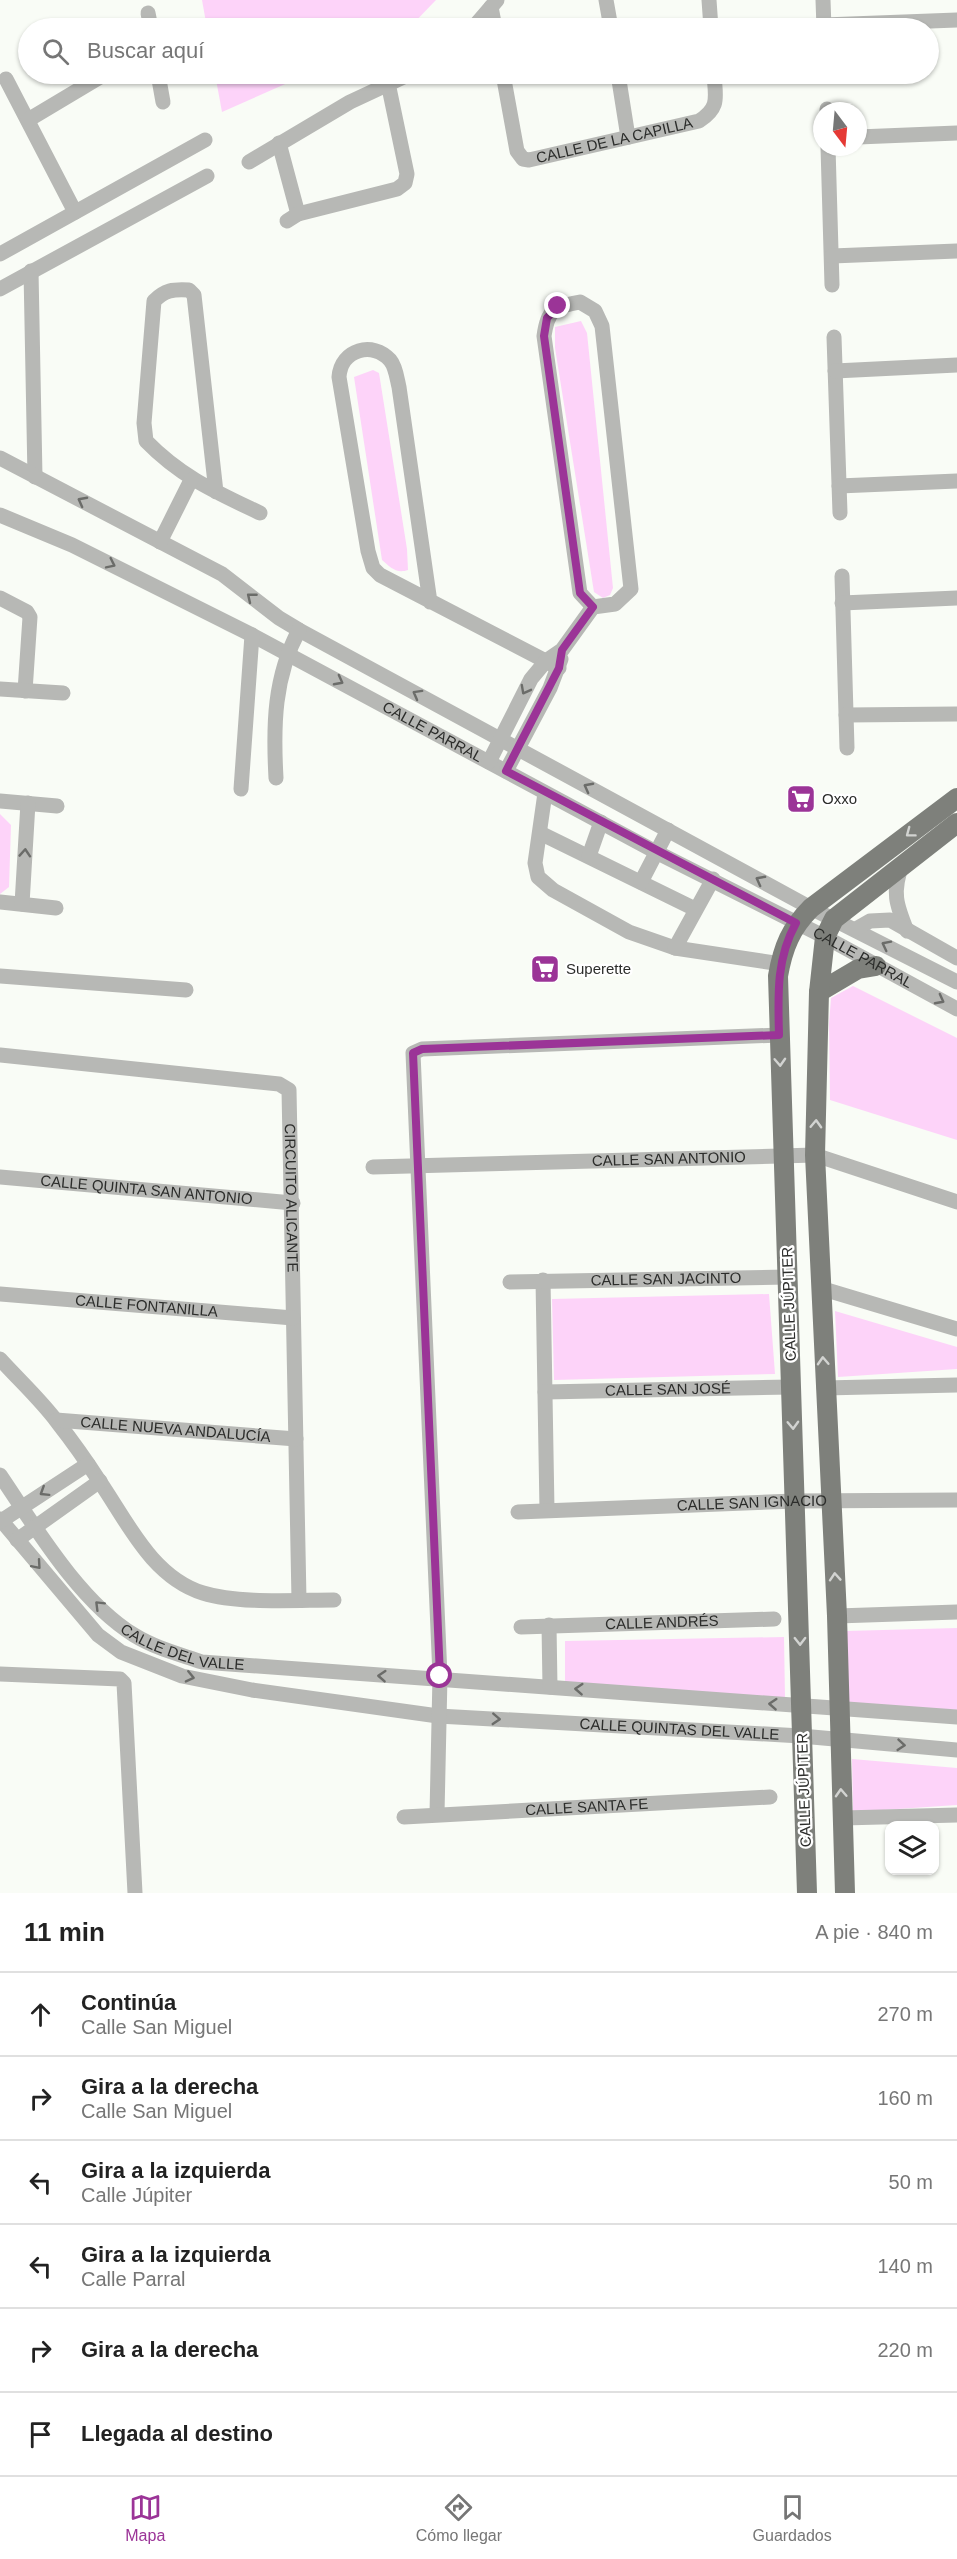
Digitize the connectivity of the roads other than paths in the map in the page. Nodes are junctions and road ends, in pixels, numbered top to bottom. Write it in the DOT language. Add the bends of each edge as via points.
graph roads {
  1 [pos="606,0"];
  2 [pos="709,0"];
  3 [pos="823,0"];
  4 [pos="494,4"];
  5 [pos="482,18"];
  6 [pos="609,18"];
  7 [pos="710,18"];
  8 [pos="824,18"];
  9 [pos="957,20"];
  10 [pos="939,21"];
  11 [pos="6,79"];
  12 [pos="88,84"];
  13 [pos="160,84"];
  14 [pos="386,84"];
  15 [pos="388,84"];
  16 [pos="505,84"];
  17 [pos="620,84"];
  18 [pos="715,84"];
  19 [pos="163,102"];
  20 [pos="28,120"];
  21 [pos="957,133"];
  22 [pos="628,137"];
  23 [pos="867,137"];
  24 [pos="206,140"];
  25 [pos="279,143"];
  26 [pos="828,156"];
  27 [pos="249,162"];
  28 [pos="207,176"];
  29 [pos="75,212"];
  30 [pos="957,251"];
  31 [pos="0,254"];
  32 [pos="832,256"];
  33 [pos="31,271"];
  34 [pos="832,285"];
  35 [pos="0,289"];
  36 [pos="834,338"];
  37 [pos="957,365"];
  38 [pos="835,370"];
  39 [pos="0,458"];
  40 [pos="35,477"];
  41 [pos="191,480"];
  42 [pos="957,481"];
  43 [pos="839,486"];
  44 [pos="216,492"];
  45 [pos="260,513"];
  46 [pos="840,513"];
  47 [pos="0,515"];
  48 [pos="160,542"];
  49 [pos="842,576"];
  50 [pos="0,598"];
  51 [pos="957,598"];
  52 [pos="430,602"];
  53 [pos="842,603"];
  54 [pos="593,607"];
  55 [pos="299,630"];
  56 [pos="252,635"];
  57 [pos="287,653"];
  58 [pos="553,664"];
  59 [pos="0,689"];
  60 [pos="25,691"];
  61 [pos="63,693"];
  62 [pos="957,714"];
  63 [pos="846,715"];
  64 [pos="501,740"];
  65 [pos="847,748"];
  66 [pos="517,749"];
  67 [pos="489,762"];
  68 [pos="506,771"];
  69 [pos="276,778"];
  70 [pos="241,789"];
  71 [pos="545,793"];
  72 [pos="957,798"];
  73 [pos="0,801"];
  74 [pos="28,803"];
  75 [pos="57,806"];
  76 [pos="601,822"];
  77 [pos="957,823"];
  78 [pos="668,830"];
  79 [pos="540,833"];
  80 [pos="656,852"];
  81 [pos="589,856"];
  82 [pos="903,862"];
  83 [pos="713,879"];
  84 [pos="641,882"];
  85 [pos="0,902"];
  86 [pos="22,904"];
  87 [pos="56,908"];
  88 [pos="811,908"];
  89 [pos="695,909"];
  90 [pos="834,918"];
  91 [pos="796,923"];
  92 [pos="856,929"];
  93 [pos="907,931"];
  94 [pos="825,937"];
  95 [pos="675,948"];
  96 [pos="957,958"];
  97 [pos="780,964"];
  98 [pos="876,966"];
  99 [pos="0,976"];
  100 [pos="957,982"];
  101 [pos="186,990"];
  102 [pos="819,992"];
  103 [pos="957,1010"];
  104 [pos="779,1035"];
  105 [pos="0,1055"];
  106 [pos="784,1155"];
  107 [pos="815,1155"];
  108 [pos="418,1166"];
  109 [pos="373,1167"];
  110 [pos="0,1177"];
  111 [pos="957,1202"];
  112 [pos="293,1203"];
  113 [pos="788,1277"];
  114 [pos="543,1280"];
  115 [pos="510,1282"];
  116 [pos="820,1288"];
  117 [pos="0,1294"];
  118 [pos="293,1318"];
  119 [pos="957,1329"];
  120 [pos="0,1359"];
  121 [pos="957,1385"];
  122 [pos="792,1387"];
  123 [pos="824,1388"];
  124 [pos="545,1392"];
  125 [pos="56,1420"];
  126 [pos="296,1439"];
  127 [pos="88,1464"];
  128 [pos="0,1475"];
  129 [pos="100,1481"];
  130 [pos="830,1500"];
  131 [pos="957,1500"];
  132 [pos="795,1501"];
  133 [pos="21,1506"];
  134 [pos="547,1510"];
  135 [pos="518,1512"];
  136 [pos="1,1520"];
  137 [pos="35,1527"];
  138 [pos="17,1540"];
  139 [pos="299,1600"];
  140 [pos="334,1600"];
  141 [pos="957,1612"];
  142 [pos="837,1616"];
  143 [pos="774,1619"];
  144 [pos="549,1625"];
  145 [pos="521,1627"];
  146 [pos="0,1674"];
  147 [pos="440,1681"];
  148 [pos="550,1687"];
  149 [pos="802,1706"];
  150 [pos="839,1708"];
  151 [pos="438,1716"];
  152 [pos="957,1717"];
  153 [pos="801,1736"];
  154 [pos="839,1739"];
  155 [pos="957,1750"];
  156 [pos="770,1797"];
  157 [pos="437,1814"];
  158 [pos="957,1815"];
  159 [pos="404,1817"];
  160 [pos="843,1818"];
  161 [pos="135,1893"];
  162 [pos="807,1893"];
  163 [pos="845,1893"];
  1 -- 6 [label="street"];
  2 -- 7 [label="street"];
  3 -- 8 [label="street"];
  4 -- 5 [label="street"];
  9 -- 10 [label="street"];
  11 -- 20 [label="street"];
  12 -- 20 [label="street"];
  13 -- 19 [label="street"];
  14 -- 25 [label="street"];
  15 -- 25 [label="street" via="407,174 398,189 293,218"];
  16 -- 22 [label="street, CALLE DE LA CAPILLA" via="517,151 523,159"];
  17 -- 22 [label="street"];
  18 -- 22 [label="street, CALLE DE LA CAPILLA" via="716,105 699,121"];
  20 -- 29 [label="street"];
  21 -- 23 [label="street"];
  24 -- 29 [label="street"];
  25 -- 27 [label="street"];
  26 -- 32 [label="street"];
  28 -- 33 [label="street"];
  29 -- 31 [label="street"];
  30 -- 32 [label="street"];
  32 -- 34 [label="street"];
  33 -- 35 [label="street"];
  33 -- 40 [label="street"];
  36 -- 38 [label="street"];
  37 -- 38 [label="street"];
  38 -- 43 [label="street"];
  39 -- 40 [label="street, CALLE PARRAL"];
  48 -- 40 [label="street, CALLE PARRAL, one-way"];
  41 -- 44 [label="street"];
  41 -- 44 [label="street" via="146,441 144,423 154,301 173,289 189,290 194,295"];
  41 -- 48 [label="street"];
  42 -- 43 [label="street"];
  43 -- 46 [label="street"];
  44 -- 45 [label="street"];
  47 -- 56 [label="street, CALLE PARRAL, one-way" via="72,545"];
  55 -- 48 [label="street, CALLE PARRAL, one-way" via="222,574"];
  49 -- 53 [label="street"];
  50 -- 60 [label="street" via="30,617"];
  51 -- 53 [label="street"];
  52 -- 52 [label="street" via="380,575 370,559 339,376 347,355 361,350 382,352 392,362 399,387"];
  52 -- 58 [label="street"];
  53 -- 63 [label="street"];
  54 -- 54 [label="street" via="580,593 544,336 547,318 558,306 580,302 595,311 602,326 631,589 615,604"];
  54 -- 58 [label="street"];
  55 -- 57 [label="street"];
  64 -- 55 [label="street, CALLE PARRAL, one-way"];
  56 -- 57 [label="street, CALLE PARRAL"];
  56 -- 70 [label="street"];
  57 -- 67 [label="street, CALLE PARRAL, one-way"];
  57 -- 69 [label="street" via="274,710"];
  58 -- 64 [label="street, one-way" via="531,679"];
  58 -- 66 [label="street"];
  59 -- 60 [label="street"];
  60 -- 61 [label="street"];
  62 -- 63 [label="street"];
  63 -- 65 [label="street"];
  64 -- 66 [label="street, CALLE PARRAL"];
  64 -- 67 [label="street"];
  66 -- 68 [label="street"];
  78 -- 66 [label="street, CALLE PARRAL, one-way"];
  67 -- 68 [label="street, CALLE PARRAL"];
  68 -- 71 [label="street, CALLE PARRAL"];
  71 -- 76 [label="street, CALLE PARRAL"];
  71 -- 79 [label="street"];
  72 -- 88 [label="main road, CALLE JÚPITER, one-way"];
  73 -- 74 [label="street"];
  74 -- 75 [label="street"];
  86 -- 74 [label="street, one-way"];
  76 -- 80 [label="street, CALLE PARRAL"];
  76 -- 81 [label="street"];
  77 -- 82 [label="main road, CALLE JÚPITER"];
  78 -- 80 [label="street"];
  88 -- 78 [label="street, CALLE PARRAL, one-way"];
  79 -- 81 [label="street"];
  79 -- 95 [label="street" via="535,862 538,877 553,890 629,932"];
  80 -- 83 [label="street, CALLE PARRAL"];
  80 -- 84 [label="street"];
  81 -- 84 [label="street"];
  82 -- 90 [label="main road, CALLE JÚPITER"];
  82 -- 93 [label="street" via="895,884"];
  83 -- 89 [label="street"];
  83 -- 91 [label="street, CALLE PARRAL"];
  84 -- 89 [label="street"];
  85 -- 86 [label="street"];
  86 -- 87 [label="street"];
  88 -- 90 [label="street, CALLE PARRAL"];
  88 -- 91 [label="main road, CALLE JÚPITER"];
  89 -- 95 [label="street"];
  90 -- 92 [label="street, CALLE PARRAL"];
  90 -- 94 [label="main road, CALLE JÚPITER"];
  91 -- 94 [label="street, CALLE PARRAL"];
  91 -- 97 [label="main road, CALLE JÚPITER"];
  92 -- 93 [label="street" via="883,919"];
  100 -- 92 [label="street, CALLE PARRAL, one-way"];
  93 -- 96 [label="street"];
  94 -- 98 [label="street, CALLE PARRAL"];
  94 -- 102 [label="main road, CALLE JÚPITER"];
  95 -- 97 [label="street"];
  97 -- 104 [label="main road, CALLE JÚPITER"];
  98 -- 102 [label="main road" via="858,969"];
  98 -- 103 [label="street, CALLE PARRAL, one-way"];
  99 -- 101 [label="street"];
  107 -- 102 [label="main road, CALLE JÚPITER, one-way"];
  104 -- 106 [label="main road, CALLE JÚPITER, one-way"];
  104 -- 108 [label="street" via="418,1050 413,1053"];
  105 -- 112 [label="street, CIRCUITO ALICANTE" via="285,1086 290,1097"];
  106 -- 107 [label="street, CALLE SAN ANTONIO"];
  106 -- 108 [label="street, CALLE SAN ANTONIO"];
  106 -- 113 [label="main road, CALLE JÚPITER"];
  107 -- 111 [label="street, CALLE SAN ANTONIO"];
  107 -- 116 [label="main road, CALLE JÚPITER"];
  108 -- 109 [label="street, CALLE SAN ANTONIO"];
  108 -- 147 [label="street"];
  110 -- 112 [label="street, CALLE QUINTA SAN ANTONIO"];
  112 -- 118 [label="street, CIRCUITO ALICANTE"];
  113 -- 114 [label="street, CALLE SAN JACINTO"];
  113 -- 122 [label="main road, CALLE JÚPITER"];
  114 -- 115 [label="street, CALLE SAN JACINTO"];
  114 -- 124 [label="street"];
  116 -- 119 [label="street"];
  123 -- 116 [label="main road, CALLE JÚPITER, one-way"];
  117 -- 118 [label="street, CALLE FONTANILLA"];
  118 -- 126 [label="street, CIRCUITO ALICANTE"];
  120 -- 125 [label="street"];
  121 -- 123 [label="street"];
  122 -- 124 [label="street, CALLE SAN JOSÉ"];
  122 -- 132 [label="main road, CALLE JÚPITER, one-way"];
  123 -- 130 [label="main road, CALLE JÚPITER"];
  124 -- 134 [label="street"];
  125 -- 126 [label="street, CALLE NUEVA ANDALUCÍA"];
  125 -- 127 [label="street"];
  126 -- 139 [label="street, CIRCUITO ALICANTE"];
  127 -- 129 [label="street"];
  127 -- 133 [label="street, one-way"];
  128 -- 133 [label="street, CALLE DEL VALLE"];
  129 -- 137 [label="street"];
  129 -- 139 [label="street" via="137,1541 189,1588 229,1598"];
  130 -- 131 [label="street, CALLE SAN IGNACIO"];
  130 -- 132 [label="street, CALLE SAN IGNACIO"];
  142 -- 130 [label="main road, CALLE JÚPITER, one-way"];
  132 -- 134 [label="street, CALLE SAN IGNACIO"];
  132 -- 149 [label="main road, CALLE JÚPITER, one-way"];
  133 -- 136 [label="street"];
  133 -- 137 [label="street, CALLE DEL VALLE"];
  134 -- 135 [label="street, CALLE SAN IGNACIO"];
  136 -- 138 [label="street, CALLE DEL VALLE"];
  137 -- 138 [label="street"];
  147 -- 137 [label="street, CALLE DEL VALLE, one-way" via="202,1662 162,1649 112,1619"];
  138 -- 151 [label="street, CALLE DEL VALLE, one-way" via="99,1635 121,1652 152,1666 252,1690"];
  139 -- 140 [label="street"];
  141 -- 142 [label="street"];
  142 -- 150 [label="main road, CALLE JÚPITER"];
  143 -- 144 [label="street, CALLE ANDRÉS"];
  144 -- 145 [label="street, CALLE ANDRÉS"];
  144 -- 148 [label="street"];
  146 -- 161 [label="street" via="120,1679 124,1683"];
  147 -- 148 [label="street, CALLE QUINTAS DEL VALLE"];
  147 -- 151 [label="street"];
  149 -- 148 [label="street, CALLE QUINTAS DEL VALLE, one-way"];
  149 -- 150 [label="street, CALLE QUINTAS DEL VALLE"];
  149 -- 153 [label="main road, CALLE JÚPITER"];
  150 -- 152 [label="street, CALLE QUINTAS DEL VALLE"];
  150 -- 154 [label="main road, CALLE JÚPITER"];
  151 -- 153 [label="street, CALLE QUINTAS DEL VALLE, one-way"];
  151 -- 157 [label="street"];
  153 -- 154 [label="street, CALLE QUINTAS DEL VALLE"];
  153 -- 162 [label="main road, CALLE JÚPITER"];
  154 -- 155 [label="street, CALLE QUINTAS DEL VALLE, one-way"];
  160 -- 154 [label="main road, CALLE JÚPITER, one-way"];
  156 -- 157 [label="street, CALLE SANTA FE"];
  157 -- 159 [label="street, CALLE SANTA FE"];
  158 -- 160 [label="street"];
  160 -- 163 [label="main road, CALLE JÚPITER"];
}
